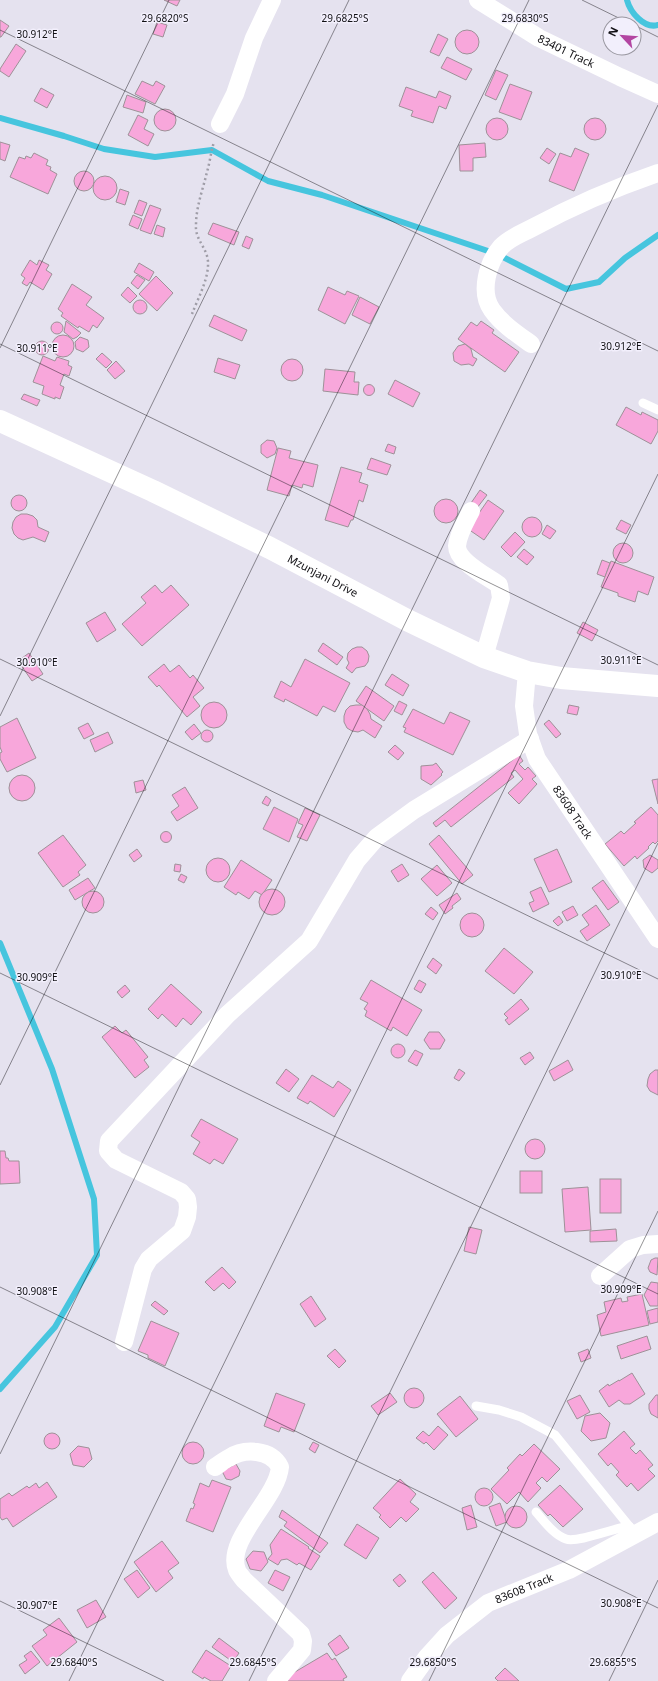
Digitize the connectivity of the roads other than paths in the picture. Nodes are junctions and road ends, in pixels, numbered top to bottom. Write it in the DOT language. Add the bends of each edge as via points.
graph roads {
  1 [pos="272,0"];
  2 [pos="478,0"];
  3 [pos="658,94"];
  4 [pos="220,124"];
  5 [pos="658,173"];
  6 [pos="531,344"];
  7 [pos="643,403"];
  8 [pos="658,410"];
  9 [pos="0,421"];
  10 [pos="471,511"];
  11 [pos="484,657"];
  12 [pos="527,672"];
  13 [pos="658,686"];
  14 [pos="530,739"];
  15 [pos="658,938"];
  16 [pos="658,1244"];
  17 [pos="600,1276"];
  18 [pos="124,1342"];
  19 [pos="476,1406"];
  20 [pos="216,1467"];
  21 [pos="536,1512"];
  22 [pos="658,1522"];
  23 [pos="633,1530"];
  24 [pos="276,1681"];
  25 [pos="410,1681"];
  1 -- 4 [label="street" via="254,38 235,94"];
  2 -- 3 [label="street, 83401 Track" via="539,38"];
  5 -- 6 [label="street" via="572,207 510,239 501,248 488,271 486,298 491,309 501,320"];
  7 -- 8 [label="lane"];
  9 -- 11 [label="main road, Mzunjani Drive" via="277,552"];
  10 -- 11 [label="street" via="460,535 458,554 464,562 498,585 501,598"];
  11 -- 12 [label="main road, Mzunjani Drive"];
  12 -- 13 [label="main road, Mzunjani Drive" via="560,678"];
  12 -- 14 [label="street, 83608 Track" via="524,706"];
  14 -- 15 [label="street, 83608 Track" via="538,759"];
  14 -- 18 [label="street" via="414,810 377,837 357,860 309,942 227,1015 109,1141 108,1151 116,1160 181,1192 187,1199 188,1206 182,1231 149,1258 143,1269"];
  16 -- 17 [label="street" via="643,1244 630,1249"];
  19 -- 23 [label="lane" via="521,1417 555,1435"];
  20 -- 24 [label="street" via="230,1457 253,1452 269,1455 280,1467 277,1482 238,1543 236,1558 237,1569 244,1580 301,1634 302,1650"];
  21 -- 23 [label="lane" via="559,1536 567,1539 596,1535 612,1529"];
  22 -- 23 [label="street, 83608 Track"];
  23 -- 25 [label="street, 83608 Track" via="569,1570 488,1603 447,1635 427,1656"];
}
